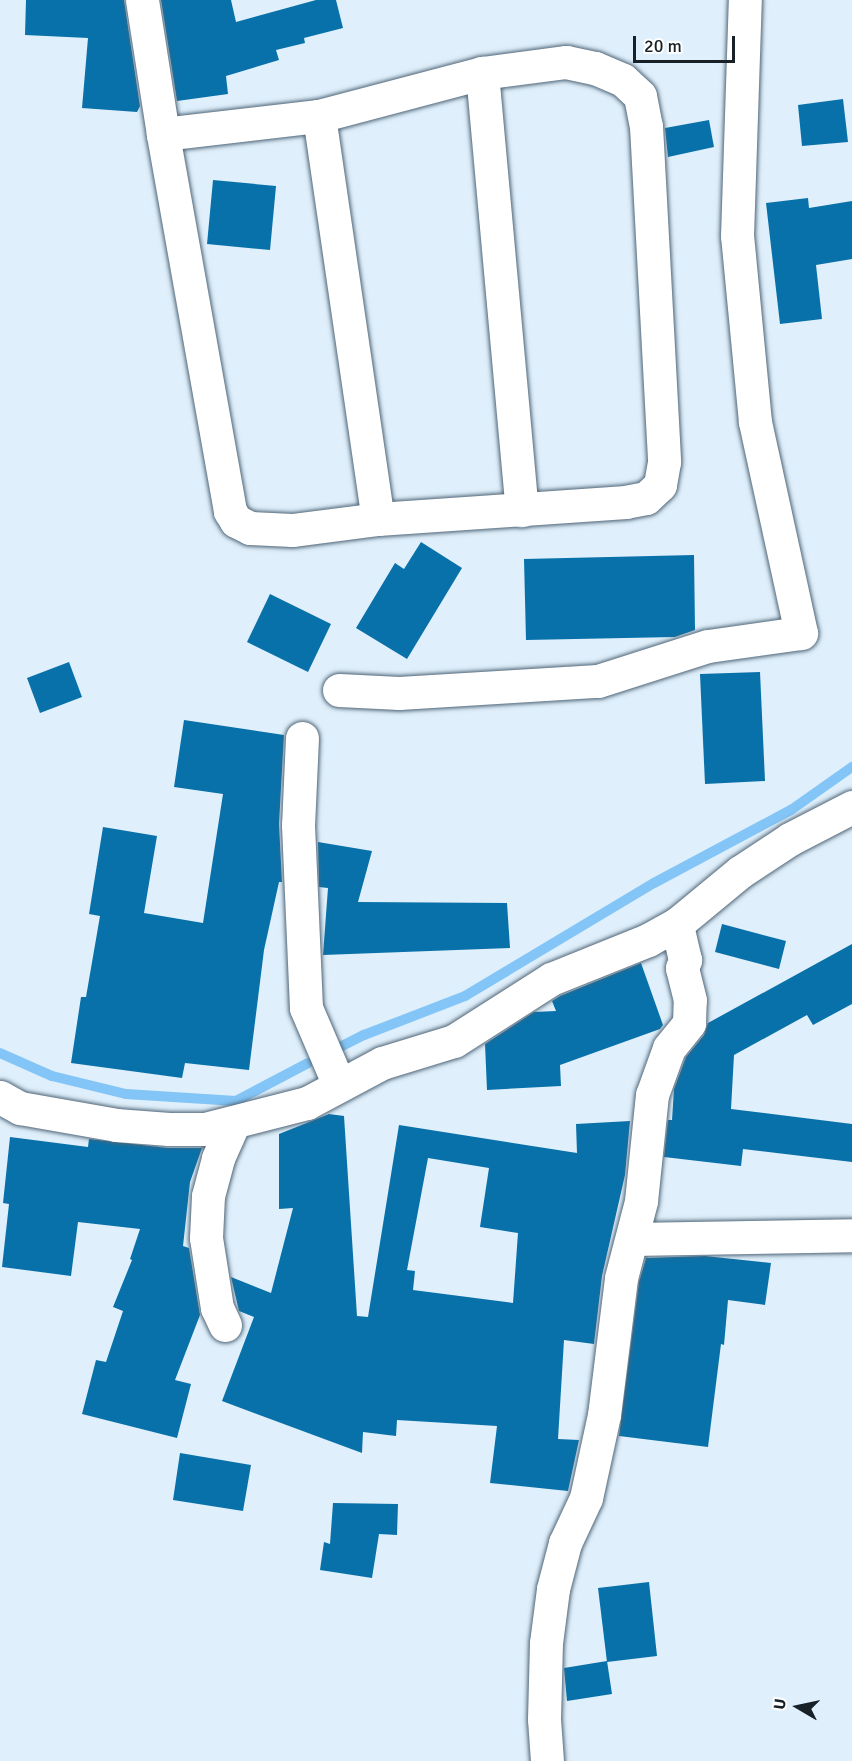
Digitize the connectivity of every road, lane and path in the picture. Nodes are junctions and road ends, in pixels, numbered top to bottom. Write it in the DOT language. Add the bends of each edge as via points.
graph roads {
  1 [pos="142,0"];
  2 [pos="745,0"];
  3 [pos="483,73"];
  4 [pos="320,116"];
  5 [pos="163,134"];
  6 [pos="522,510"];
  7 [pos="378,519"];
  8 [pos="339,690"];
  9 [pos="302,738"];
  10 [pos="852,807"];
  11 [pos="677,924"];
  12 [pos="339,1085"];
  13 [pos="1,1106"];
  14 [pos="233,1124"];
  15 [pos="852,1235"];
  16 [pos="633,1239"];
  17 [pos="225,1325"];
  18 [pos="547,1761"];
  1 -- 5 [label="street"];
  2 -- 8 [label="street" via="737,236 755,422 801,633 708,646 598,681 399,693"];
  3 -- 4 [label="street"];
  3 -- 6 [label="street"];
  3 -- 6 [label="street" via="566,62 595,68 623,80 640,96 646,126 664,462 660,485 646,498 626,502"];
  4 -- 5 [label="street"];
  4 -- 7 [label="street"];
  5 -- 7 [label="street" via="230,511 236,521 250,528 292,530"];
  6 -- 7 [label="street"];
  9 -- 12 [label="street" via="298,825 306,1008"];
  10 -- 11 [label="street" via="790,839 740,872"];
  11 -- 12 [label="street" via="648,940 551,979 454,1041 382,1063"];
  11 -- 16 [label="street" via="690,1000 689,1023 669,1048 652,1095"];
  12 -- 14 [label="street" via="307,1103"];
  13 -- 14 [label="street" via="116,1125 205,1129"];
  14 -- 17 [label="street" via="218,1158 208,1196 206,1238 217,1308"];
  15 -- 16 [label="street"];
  16 -- 18 [label="street" via="621,1278 606,1404 586,1498 565,1543 553,1589 546,1643"];
}
